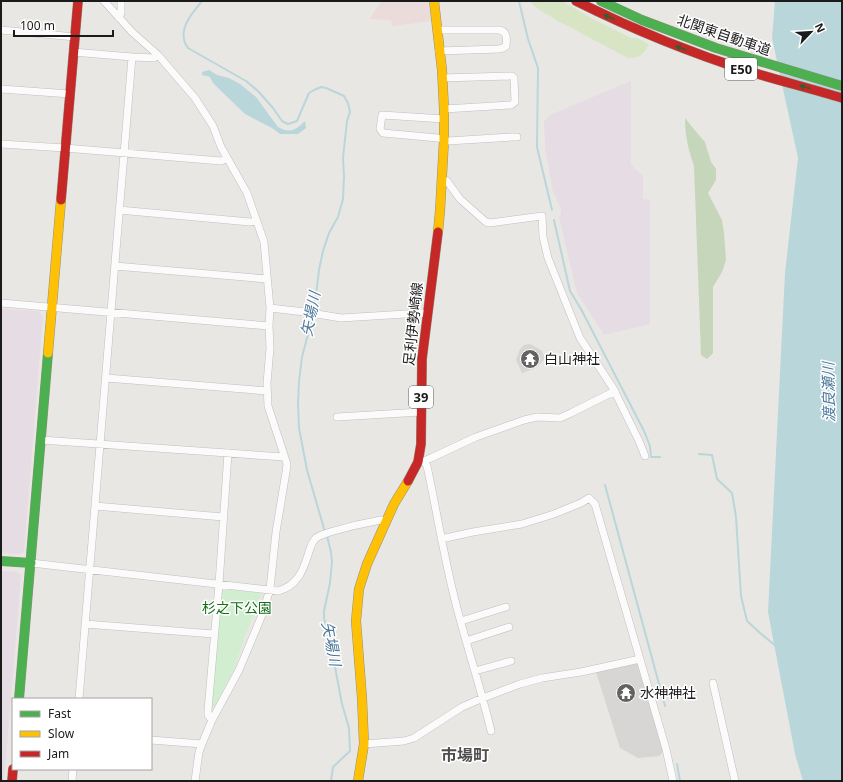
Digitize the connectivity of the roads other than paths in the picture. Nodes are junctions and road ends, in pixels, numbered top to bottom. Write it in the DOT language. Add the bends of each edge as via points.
graph roads {
  1 [pos="78,1"];
  2 [pos="104,1"];
  3 [pos="121,1"];
  4 [pos="434,1"];
  5 [pos="576,1"];
  6 [pos="601,1"];
  7 [pos="119,18"];
  8 [pos="1,30"];
  9 [pos="437,30"];
  10 [pos="75,37"];
  11 [pos="439,51"];
  12 [pos="73,52"];
  13 [pos="158,55"];
  14 [pos="132,57"];
  15 [pos="442,78"];
  16 [pos="842,86"];
  17 [pos="1,89"];
  18 [pos="70,94"];
  19 [pos="842,98"];
  20 [pos="444,109"];
  21 [pos="444,119"];
  22 [pos="517,137"];
  23 [pos="444,140"];
  24 [pos="1,144"];
  25 [pos="65,148"];
  26 [pos="124,153"];
  27 [pos="227,159"];
  28 [pos="442,180"];
  29 [pos="119,210"];
  30 [pos="256,221"];
  31 [pos="115,266"];
  32 [pos="267,279"];
  33 [pos="1,303"];
  34 [pos="52,308"];
  35 [pos="270,308"];
  36 [pos="111,313"];
  37 [pos="427,314"];
  38 [pos="269,326"];
  39 [pos="106,378"];
  40 [pos="267,391"];
  41 [pos="615,391"];
  42 [pos="421,412"];
  43 [pos="337,417"];
  44 [pos="41,440"];
  45 [pos="100,444"];
  46 [pos="228,453"];
  47 [pos="645,456"];
  48 [pos="284,457"];
  49 [pos="421,461"];
  50 [pos="95,506"];
  51 [pos="223,517"];
  52 [pos="386,521"];
  53 [pos="442,539"];
  54 [pos="1,561"];
  55 [pos="30,563"];
  56 [pos="90,569"];
  57 [pos="219,584"];
  58 [pos="270,589"];
  59 [pos="506,607"];
  60 [pos="461,621"];
  61 [pos="85,624"];
  62 [pos="508,627"];
  63 [pos="214,634"];
  64 [pos="466,641"];
  65 [pos="640,659"];
  66 [pos="511,660"];
  67 [pos="475,671"];
  68 [pos="713,683"];
  69 [pos="19,698"];
  70 [pos="79,698"];
  71 [pos="483,698"];
  72 [pos="212,720"];
  73 [pos="491,731"];
  74 [pos="152,740"];
  75 [pos="202,744"];
  76 [pos="364,744"];
  77 [pos="13,770"];
  78 [pos="73,770"];
  79 [pos="12,781"];
  80 [pos="72,781"];
  81 [pos="195,781"];
  82 [pos="358,781"];
  83 [pos="673,781"];
  84 [pos="735,781"];
  1 -- 10 [label="main road"];
  2 -- 7 [label="street"];
  3 -- 7 [label="street"];
  4 -- 9 [label="main road, 足利伊勢崎線 / 39"];
  19 -- 5 [label="main road, 北関東自動車道 / E50, one-way" via="708,58 642,32"];
  6 -- 16 [label="main road, 北関東自動車道 / E50" via="642,20 716,48"];
  7 -- 13 [label="street"];
  8 -- 10 [label="street"];
  9 -- 11 [label="main road, 足利伊勢崎線 / 39"];
  9 -- 11 [label="street" via="503,30 506,36 506,46 499,49"];
  10 -- 12 [label="main road"];
  11 -- 15 [label="main road, 足利伊勢崎線 / 39"];
  12 -- 14 [label="street"];
  12 -- 18 [label="main road"];
  13 -- 14 [label="street" via="154,58"];
  13 -- 27 [label="street" via="202,108"];
  14 -- 26 [label="street"];
  15 -- 20 [label="main road, 足利伊勢崎線 / 39"];
  15 -- 20 [label="street" via="514,78 515,102 511,105"];
  17 -- 18 [label="street"];
  18 -- 25 [label="main road"];
  20 -- 21 [label="main road, 足利伊勢崎線 / 39"];
  21 -- 23 [label="main road, 足利伊勢崎線 / 39"];
  21 -- 23 [label="street" via="382,115 380,129 384,133"];
  22 -- 23 [label="street"];
  23 -- 28 [label="main road, 足利伊勢崎線 / 39"];
  24 -- 25 [label="street"];
  25 -- 26 [label="street"];
  25 -- 34 [label="main road"];
  26 -- 27 [label="street" via="221,161"];
  26 -- 29 [label="street"];
  27 -- 30 [label="street" via="247,193"];
  28 -- 37 [label="main road, 足利伊勢崎線 / 39"];
  28 -- 41 [label="street" via="447,181 460,199 486,222 542,216 548,258 572,319 580,338"];
  29 -- 30 [label="street"];
  29 -- 31 [label="street"];
  30 -- 32 [label="street" via="264,242"];
  31 -- 32 [label="street"];
  31 -- 36 [label="street"];
  32 -- 35 [label="street"];
  33 -- 34 [label="street"];
  34 -- 36 [label="street"];
  34 -- 44 [label="main road"];
  35 -- 37 [label="street" via="341,318"];
  35 -- 38 [label="street"];
  36 -- 38 [label="street"];
  36 -- 39 [label="street"];
  37 -- 42 [label="main road, 足利伊勢崎線 / 39" via="422,359"];
  38 -- 40 [label="street"];
  39 -- 40 [label="street"];
  39 -- 45 [label="street"];
  40 -- 48 [label="street" via="268,406"];
  41 -- 47 [label="street"];
  41 -- 49 [label="street" via="560,418 537,417 524,420"];
  42 -- 43 [label="street"];
  42 -- 49 [label="main road, 足利伊勢崎線 / 39"];
  44 -- 45 [label="street"];
  44 -- 55 [label="main road"];
  45 -- 46 [label="street"];
  45 -- 50 [label="street"];
  46 -- 48 [label="street"];
  46 -- 51 [label="street"];
  48 -- 58 [label="street" via="286,472"];
  49 -- 52 [label="main road, 足利伊勢崎線 / 39"];
  49 -- 53 [label="street" via="427,466"];
  50 -- 51 [label="street"];
  50 -- 56 [label="street"];
  51 -- 57 [label="street"];
  52 -- 58 [label="street" via="340,529 315,539 303,569 295,581 284,589"];
  52 -- 76 [label="main road, 足利伊勢崎線 / 39" via="359,589 356,621"];
  53 -- 60 [label="street"];
  53 -- 65 [label="street" via="522,524 554,514 589,498 595,504"];
  54 -- 55 [label="main road"];
  55 -- 56 [label="street"];
  55 -- 69 [label="main road"];
  56 -- 57 [label="street"];
  56 -- 61 [label="street"];
  57 -- 58 [label="street"];
  57 -- 63 [label="street"];
  58 -- 72 [label="street" via="239,670"];
  59 -- 60 [label="street"];
  60 -- 64 [label="street"];
  61 -- 63 [label="street"];
  61 -- 70 [label="street"];
  62 -- 64 [label="street"];
  63 -- 72 [label="street" via="208,710"];
  64 -- 67 [label="street"];
  65 -- 71 [label="street" via="542,678"];
  65 -- 83 [label="street"];
  66 -- 67 [label="street"];
  67 -- 71 [label="street"];
  68 -- 84 [label="street"];
  71 -- 73 [label="street"];
  71 -- 76 [label="street" via="459,709 414,738"];
  72 -- 75 [label="street"];
  74 -- 75 [label="street"];
  75 -- 81 [label="street"];
  76 -- 82 [label="main road, 足利伊勢崎線 / 39"];
  77 -- 79 [label="main road"];
  78 -- 80 [label="street"];
}
